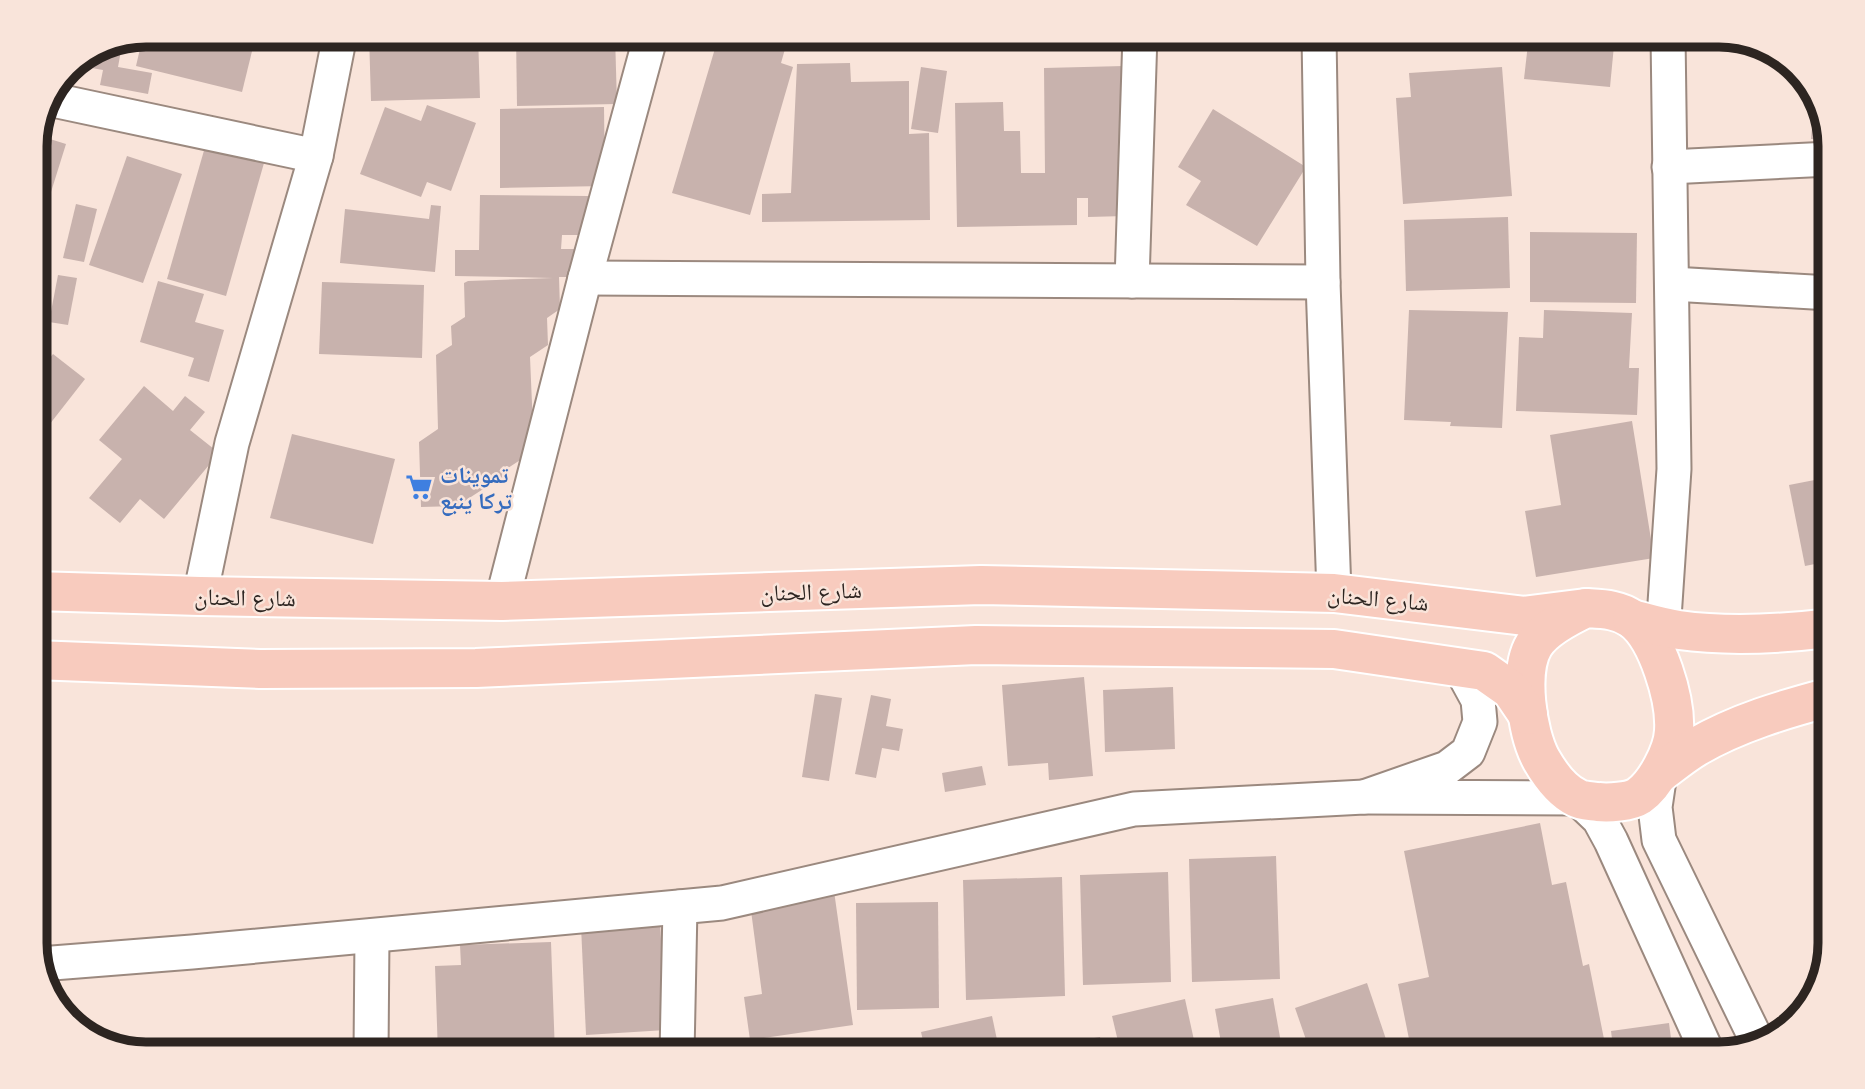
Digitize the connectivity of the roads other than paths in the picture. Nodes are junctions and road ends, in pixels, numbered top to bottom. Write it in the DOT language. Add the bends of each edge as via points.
graph roads {
  1 [pos="338,47"];
  2 [pos="648,47"];
  3 [pos="1140,47"];
  4 [pos="1319,47"];
  5 [pos="1668,47"];
  6 [pos="59,101"];
  7 [pos="316,156"];
  8 [pos="1818,160"];
  9 [pos="1669,167"];
  10 [pos="585,278"];
  11 [pos="1132,281"];
  12 [pos="1323,282"];
  13 [pos="1672,285"];
  14 [pos="1818,292"];
  15 [pos="47,591"];
  16 [pos="1334,593"];
  17 [pos="200,596"];
  18 [pos="502,601"];
  19 [pos="1586,608"];
  20 [pos="1652,626"];
  21 [pos="1818,629"];
  22 [pos="47,660"];
  23 [pos="1460,667"];
  24 [pos="1818,700"];
  25 [pos="1528,715"];
  26 [pos="1660,772"];
  27 [pos="1364,796"];
  28 [pos="1577,798"];
  29 [pos="680,907"];
  30 [pos="372,936"];
  31 [pos="49,963"];
  32 [pos="1754,1035"];
  33 [pos="371,1042"];
  34 [pos="677,1042"];
  35 [pos="1703,1042"];
  1 -- 7 [label="street"];
  2 -- 10 [label="street"];
  3 -- 11 [label="street"];
  4 -- 12 [label="street"];
  5 -- 9 [label="street"];
  6 -- 7 [label="street"];
  7 -- 17 [label="street" via="232,443"];
  8 -- 9 [label="street"];
  9 -- 13 [label="street"];
  10 -- 11 [label="street"];
  10 -- 18 [label="street"];
  11 -- 12 [label="street"];
  12 -- 16 [label="street"];
  13 -- 14 [label="street"];
  13 -- 20 [label="street" via="1674,469"];
  15 -- 17 [label="main road, شارع الحنان"];
  16 -- 18 [label="main road, شارع الحنان" via="981,585"];
  16 -- 19 [label="main road, شارع الحنان" via="1524,616"];
  17 -- 18 [label="main road, شارع الحنان"];
  19 -- 20 [label="main road" via="1609,609"];
  19 -- 25 [label="main road" via="1562,619 1534,645 1525,675"];
  20 -- 21 [label="main road" via="1777,634"];
  20 -- 26 [label="main road" via="1649,638 1672,702 1674,733"];
  22 -- 23 [label="main road" via="260,669 476,668 976,645 1334,649"];
  23 -- 25 [label="main road" via="1484,671 1511,690"];
  23 -- 27 [label="street" via="1478,700 1480,722 1468,752 1447,768"];
  24 -- 26 [label="main road" via="1739,727 1696,747"];
  25 -- 28 [label="main road" via="1540,756 1555,780"];
  26 -- 28 [label="main road" via="1638,797 1606,803"];
  26 -- 32 [label="street" via="1655,807 1659,840"];
  27 -- 28 [label="street"];
  27 -- 29 [label="street" via="1134,809 722,903"];
  28 -- 35 [label="street" via="1599,819 1611,841"];
  29 -- 30 [label="street"];
  29 -- 34 [label="street"];
  30 -- 31 [label="street"];
  30 -- 33 [label="street"];
}
